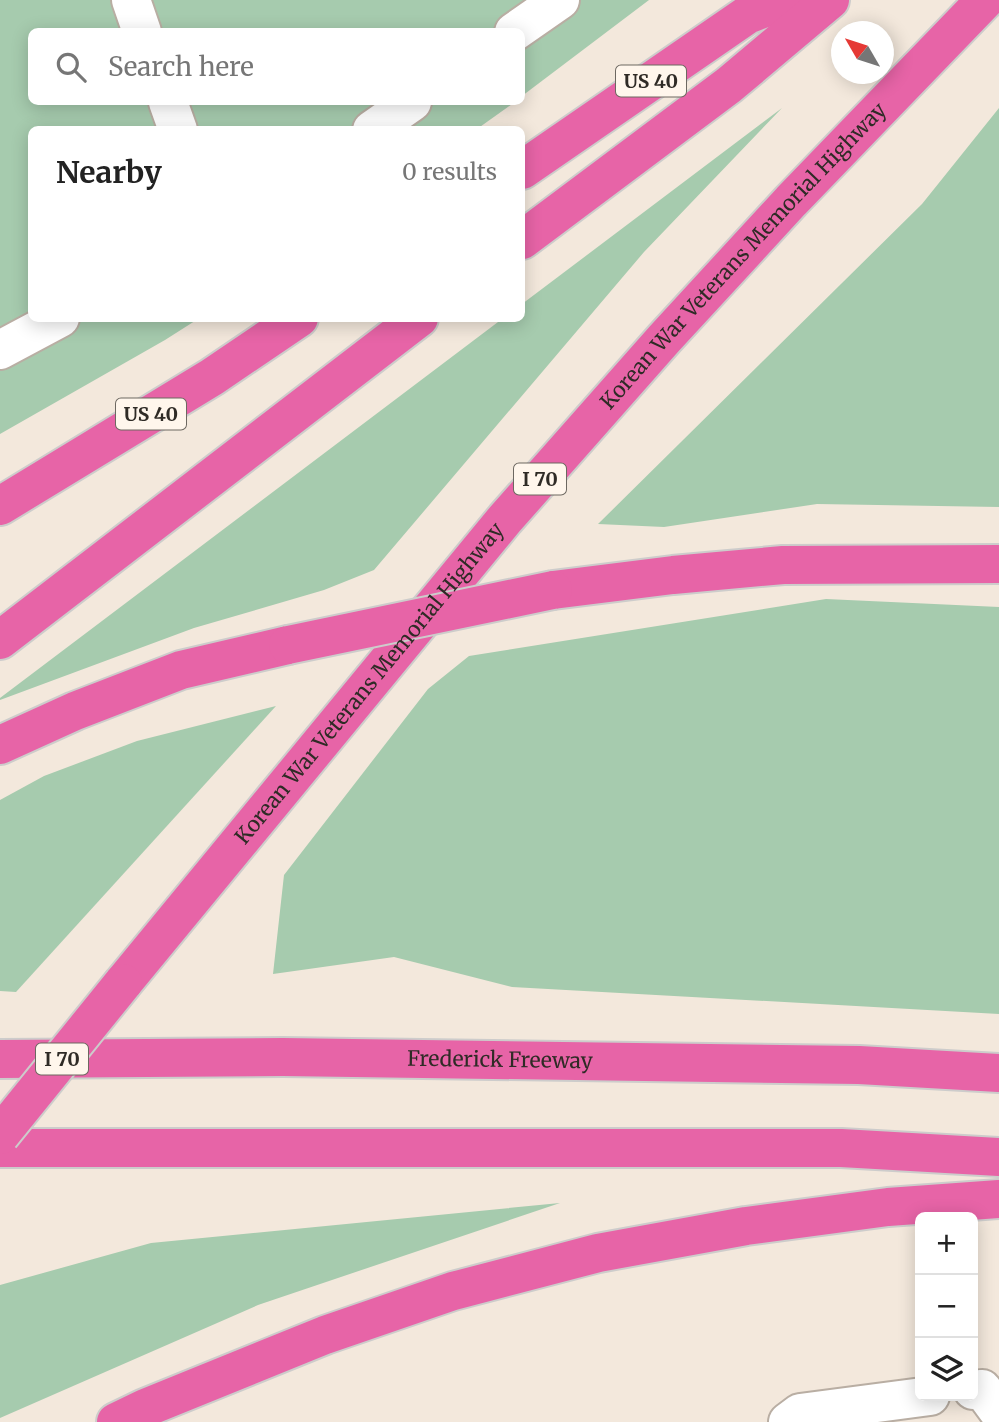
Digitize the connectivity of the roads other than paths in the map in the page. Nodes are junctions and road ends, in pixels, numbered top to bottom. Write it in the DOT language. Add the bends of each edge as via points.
graph roads {
  1 [pos="131,0"];
  2 [pos="560,0"];
  3 [pos="786,0"];
  4 [pos="830,0"];
  5 [pos="985,0"];
  6 [pos="141,28"];
  7 [pos="520,28"];
  8 [pos="169,105"];
  9 [pos="408,105"];
  10 [pos="177,126"];
  11 [pos="378,126"];
  12 [pos="525,168"];
  13 [pos="525,238"];
  14 [pos="52,322"];
  15 [pos="293,322"];
  16 [pos="414,322"];
  17 [pos="0,350"];
  18 [pos="0,506"];
  19 [pos="999,564"];
  20 [pos="0,640"];
  21 [pos="0,745"];
  22 [pos="0,1059"];
  23 [pos="999,1073"];
  24 [pos="0,1135"];
  25 [pos="0,1149"];
  26 [pos="999,1157"];
  27 [pos="999,1199"];
  28 [pos="978,1389"];
  29 [pos="915,1398"];
  30 [pos="999,1412"];
  31 [pos="116,1422"];
  32 [pos="788,1422"];
  1 -- 6 [label="lane"];
  2 -- 7 [label="lane"];
  3 -- 12 [label="highway, US 40" via="747,15"];
  4 -- 13 [label="highway" via="729,85"];
  5 -- 24 [label="highway, Korean War Veterans Memorial Highway / I 70, bridge" via="782,211 505,519"];
  8 -- 10 [label="lane"];
  9 -- 11 [label="lane"];
  14 -- 17 [label="lane"];
  15 -- 18 [label="highway, US 40"];
  16 -- 20 [label="highway"];
  19 -- 21 [label="highway, bridge" via="783,565 553,590 181,670"];
  22 -- 23 [label="highway, Frederick Freeway" via="324,1057 859,1065"];
  25 -- 26 [label="highway" via="841,1148"];
  27 -- 31 [label="highway" via="888,1207 746,1226 585,1257 453,1291 337,1331"];
  28 -- 30 [label="lane"];
  29 -- 32 [label="lane" via="800,1413"];
}
